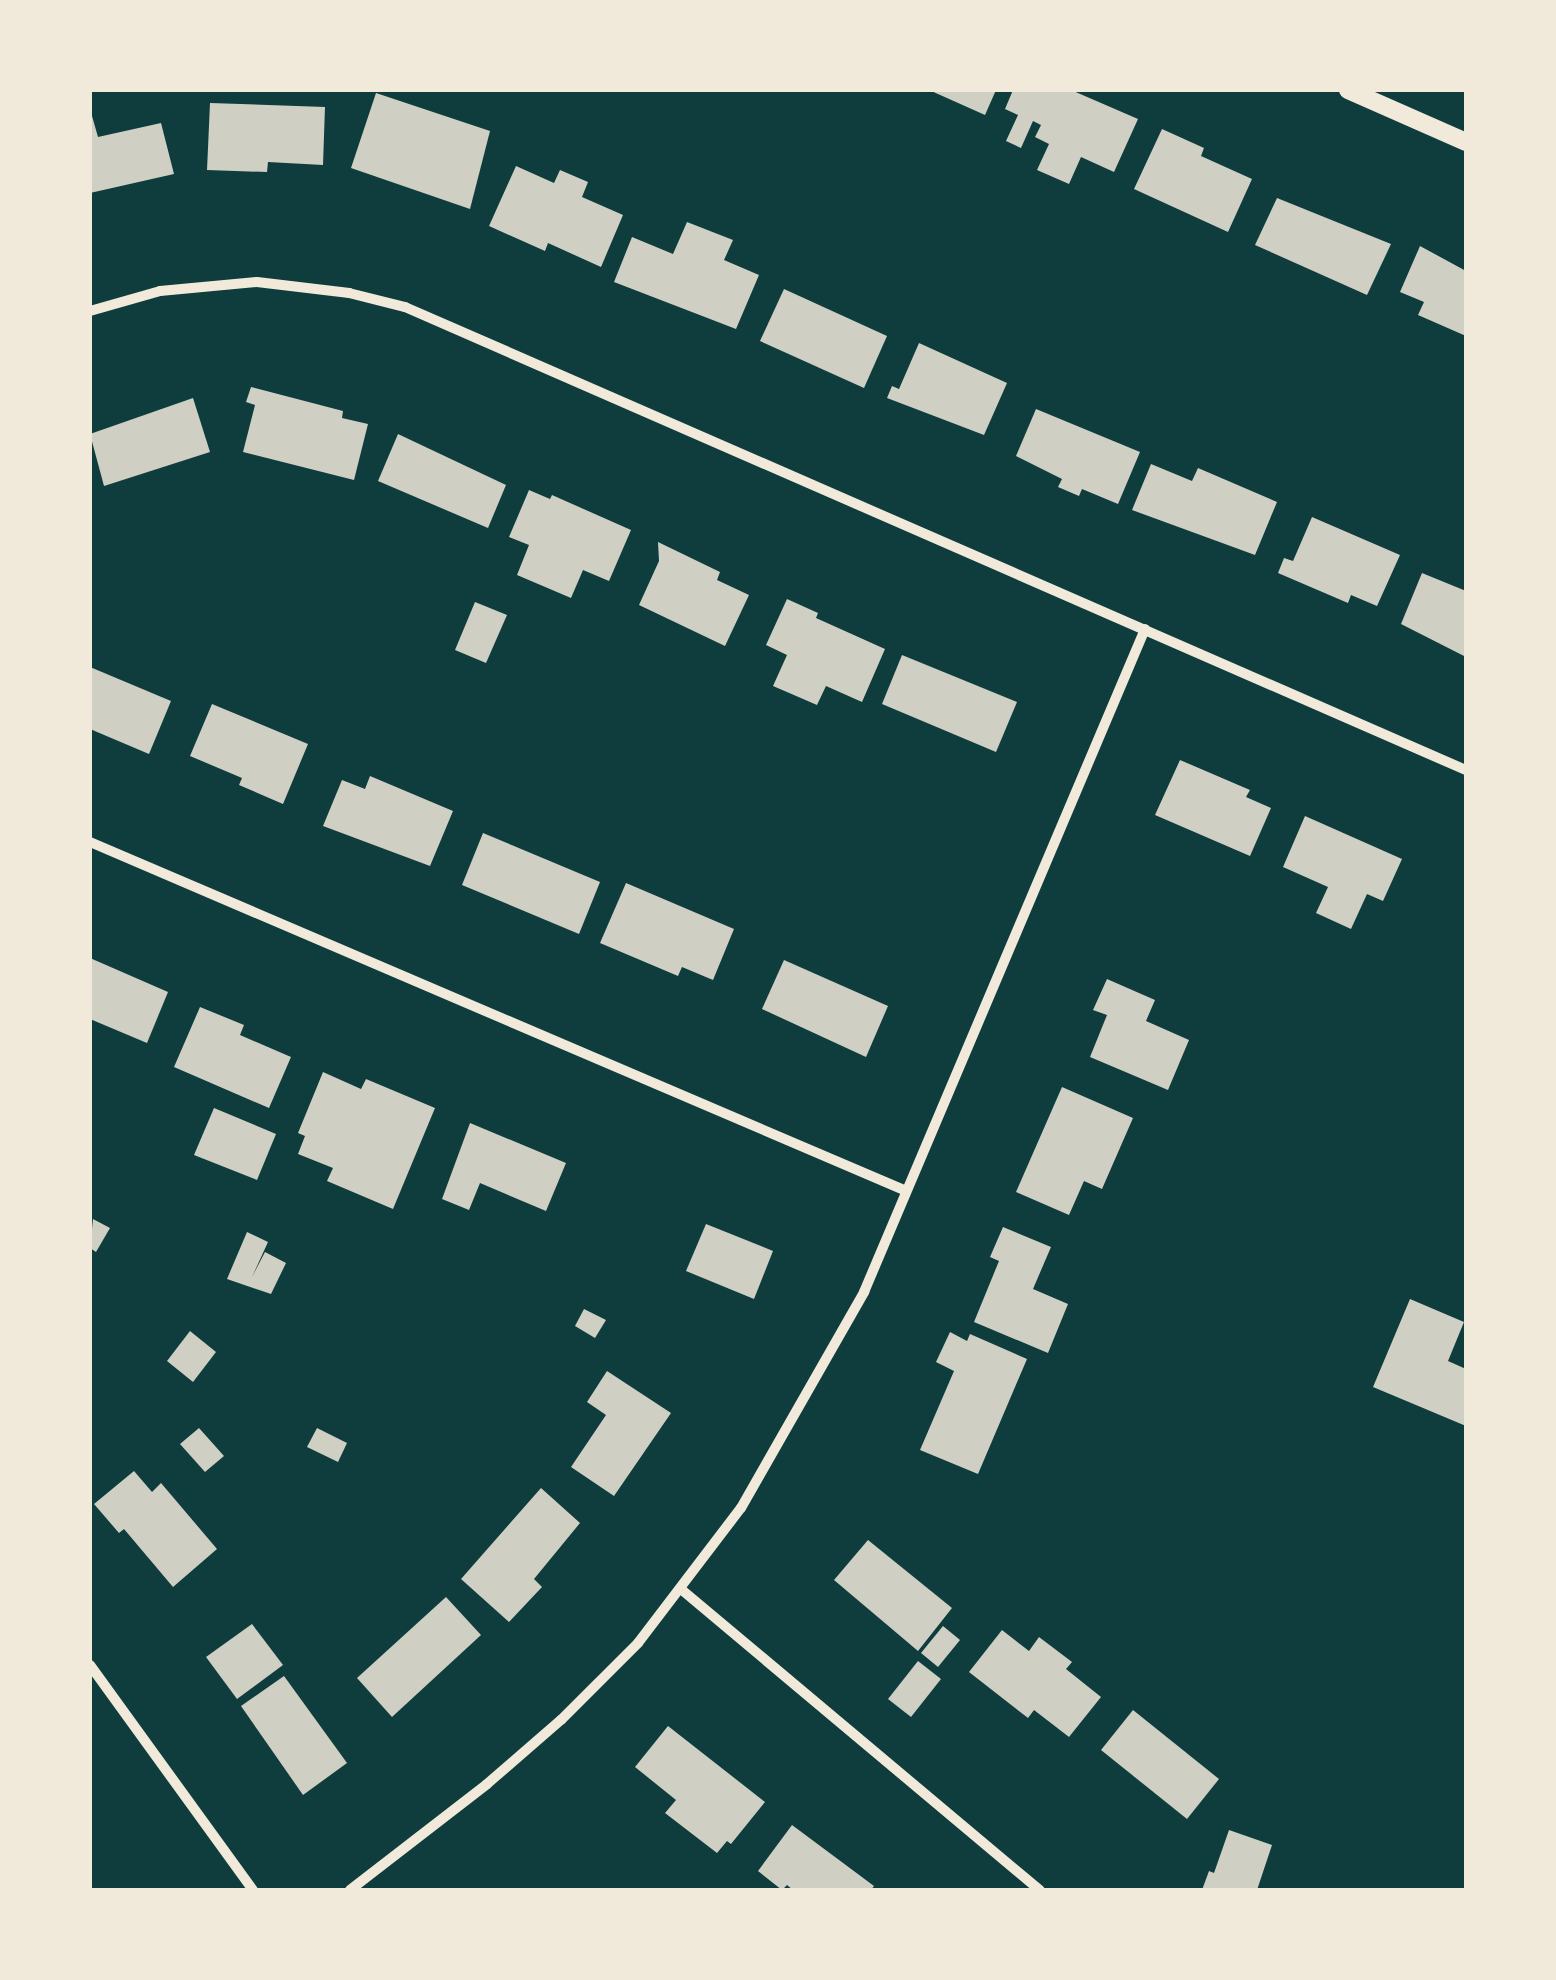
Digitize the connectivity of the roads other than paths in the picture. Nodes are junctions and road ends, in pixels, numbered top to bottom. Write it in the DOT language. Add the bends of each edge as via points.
graph roads {
  1 [pos="1348,90"];
  2 [pos="1466,142"];
  3 [pos="90,311"];
  4 [pos="1145,629"];
  5 [pos="1466,770"];
  6 [pos="90,842"];
  7 [pos="904,1190"];
  8 [pos="682,1590"];
  9 [pos="90,1665"];
  10 [pos="253,1890"];
  11 [pos="350,1890"];
  12 [pos="1040,1890"];
  1 -- 2 [label="street"];
  3 -- 4 [label="street" via="160,291 257,282 405,307"];
  4 -- 5 [label="street"];
  4 -- 7 [label="street"];
  6 -- 7 [label="street"];
  7 -- 8 [label="street" via="864,1292 800,1410"];
  8 -- 11 [label="street" via="562,1720"];
  8 -- 12 [label="street"];
  9 -- 10 [label="street"];
}
